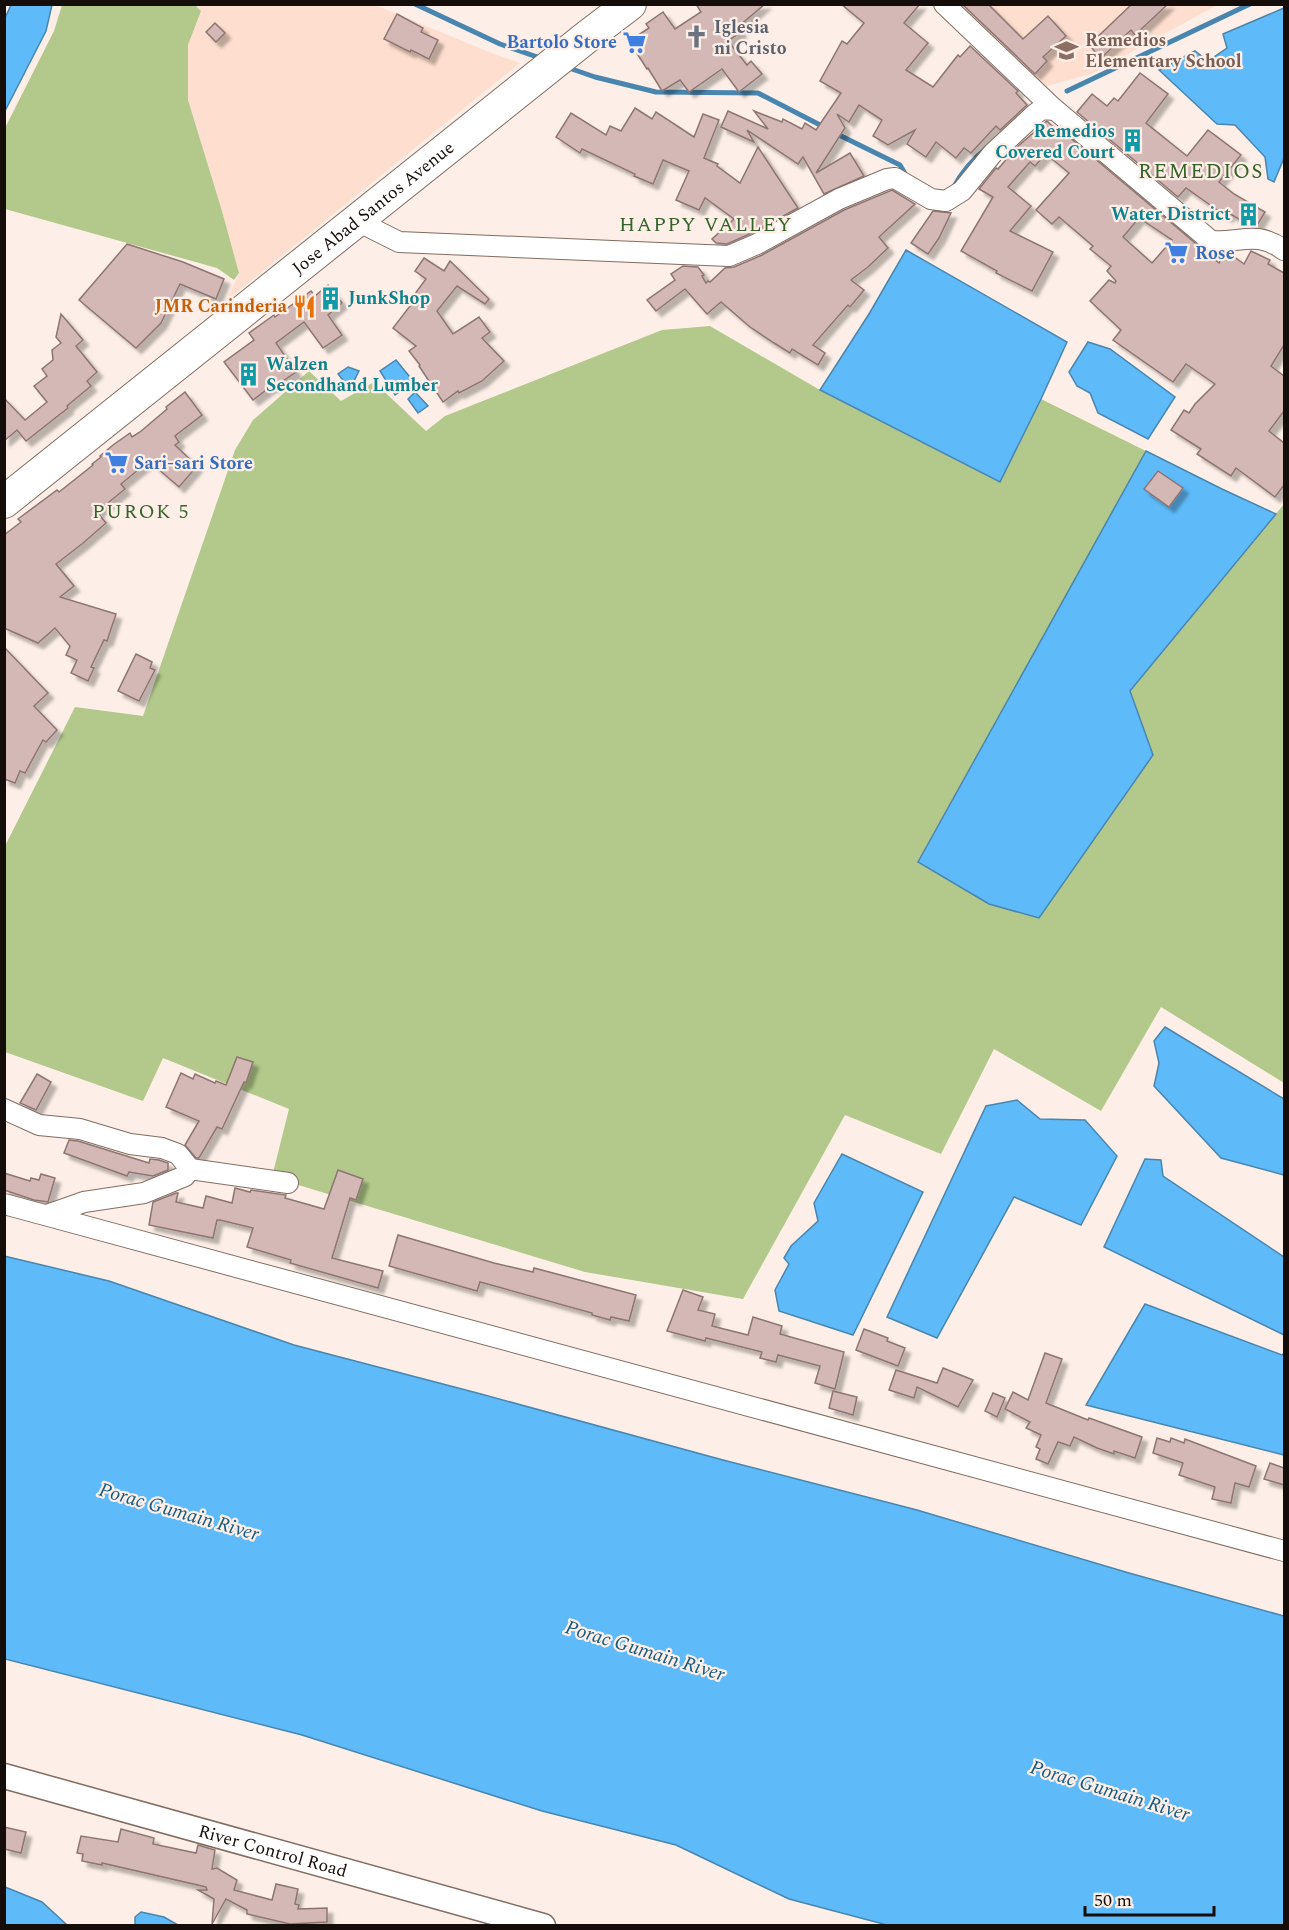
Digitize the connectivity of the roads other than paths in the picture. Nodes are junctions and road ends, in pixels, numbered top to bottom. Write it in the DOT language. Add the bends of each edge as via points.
graph roads {
  1 [pos="630,4"];
  2 [pos="944,4"];
  3 [pos="1055,110"];
  4 [pos="357,221"];
  5 [pos="1284,250"];
  6 [pos="4,502"];
  7 [pos="4,1109"];
  8 [pos="190,1169"];
  9 [pos="288,1183"];
  10 [pos="4,1204"];
  11 [pos="47,1215"];
  12 [pos="1284,1551"];
  13 [pos="4,1776"];
  14 [pos="543,1926"];
  1 -- 4 [label="highway, Jose Abad Santos Avenue"];
  2 -- 3 [label="street"];
  3 -- 4 [label="street" via="1042,109 1035,114 993,153 962,191 946,201 931,199 895,178 887,179 839,199 729,256 399,242"];
  3 -- 5 [label="street" via="1211,241 1259,238"];
  4 -- 6 [label="highway, Jose Abad Santos Avenue"];
  7 -- 8 [label="street" via="39,1125 80,1129 130,1144 162,1148 178,1154"];
  8 -- 9 [label="street"];
  8 -- 11 [label="street" via="185,1176 144,1193 84,1202"];
  10 -- 11 [label="street"];
  11 -- 12 [label="street"];
  13 -- 14 [label="street, River Control Road"];
}
